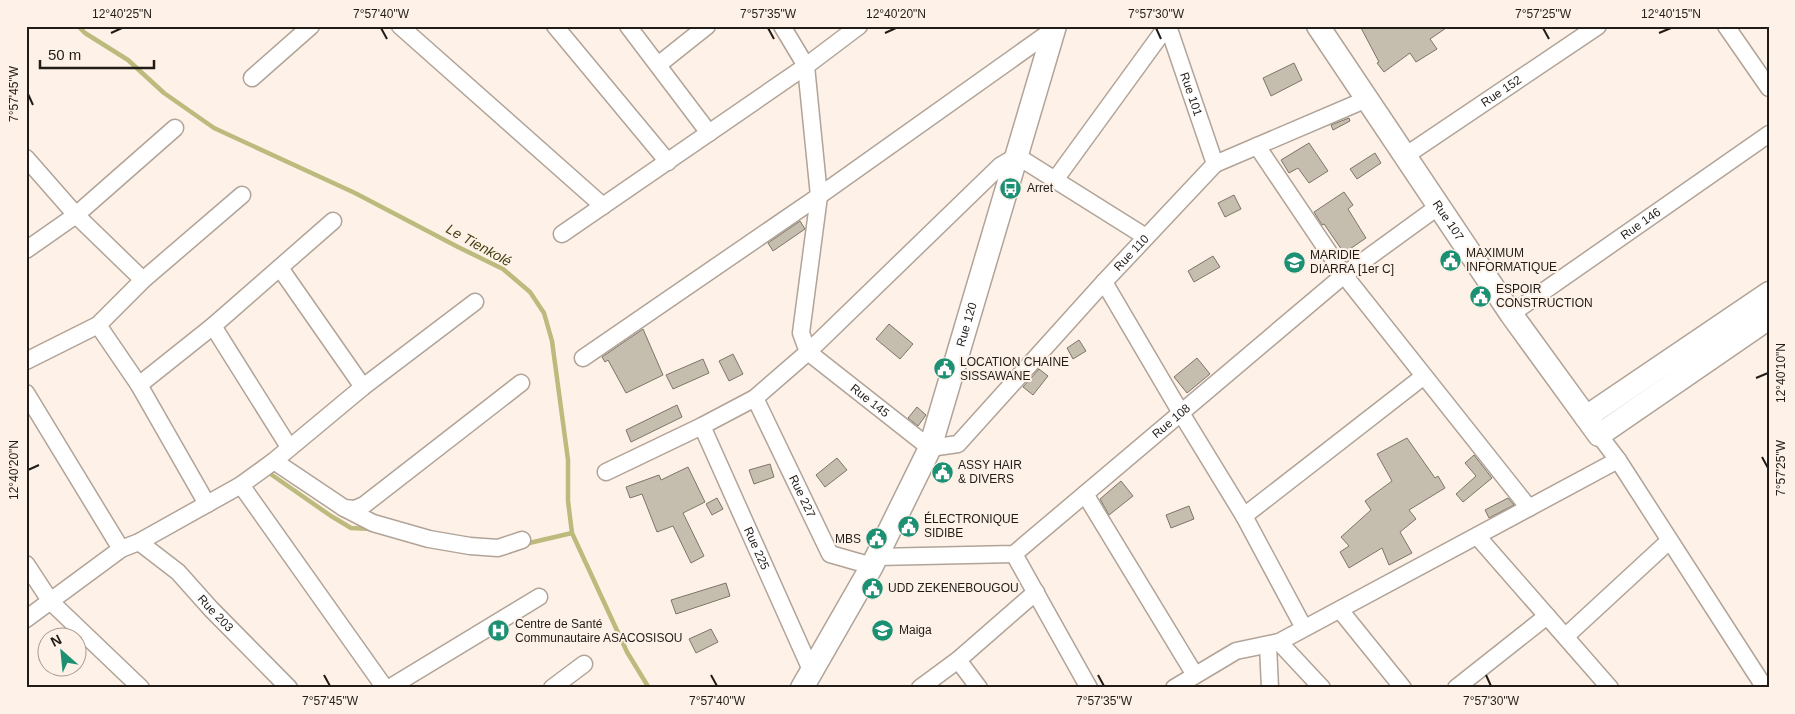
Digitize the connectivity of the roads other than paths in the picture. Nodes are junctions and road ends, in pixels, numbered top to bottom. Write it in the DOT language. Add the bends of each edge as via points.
graph roads {
  1 [pos="311,26"];
  2 [pos="400,26"];
  3 [pos="556,26"];
  4 [pos="628,26"];
  5 [pos="707,26"];
  6 [pos="782,26"];
  7 [pos="859,26"];
  8 [pos="1168,26"];
  9 [pos="1598,26"];
  10 [pos="1726,26"];
  11 [pos="1055,28"];
  12 [pos="1324,28"];
  13 [pos="658,65"];
  14 [pos="806,66"];
  15 [pos="252,78"];
  16 [pos="1769,88"];
  17 [pos="1367,99"];
  18 [pos="175,128"];
  19 [pos="709,133"];
  20 [pos="1769,134"];
  21 [pos="1257,146"];
  22 [pos="1017,156"];
  23 [pos="1405,156"];
  24 [pos="26,158"];
  25 [pos="668,162"];
  26 [pos="1215,164"];
  27 [pos="1054,180"];
  28 [pos="242,195"];
  29 [pos="819,196"];
  30 [pos="603,206"];
  31 [pos="1439,206"];
  32 [pos="76,215"];
  33 [pos="333,221"];
  34 [pos="562,234"];
  35 [pos="1146,236"];
  36 [pos="26,250"];
  37 [pos="280,268"];
  38 [pos="1344,275"];
  39 [pos="143,280"];
  40 [pos="1104,282"];
  41 [pos="1769,293"];
  42 [pos="474,302"];
  43 [pos="1511,314"];
  44 [pos="1769,318"];
  45 [pos="98,325"];
  46 [pos="213,326"];
  47 [pos="808,352"];
  48 [pos="583,358"];
  49 [pos="26,361"];
  50 [pos="1424,376"];
  51 [pos="521,383"];
  52 [pos="139,385"];
  53 [pos="363,387"];
  54 [pos="26,393"];
  55 [pos="755,398"];
  56 [pos="1181,413"];
  57 [pos="702,426"];
  58 [pos="1592,426"];
  59 [pos="288,447"];
  60 [pos="930,448"];
  61 [pos="1618,460"];
  62 [pos="274,461"];
  63 [pos="606,472"];
  64 [pos="241,485"];
  65 [pos="1085,494"];
  66 [pos="207,504"];
  67 [pos="344,508"];
  68 [pos="1529,508"];
  69 [pos="1244,516"];
  70 [pos="1478,536"];
  71 [pos="522,540"];
  72 [pos="1669,541"];
  73 [pos="139,542"];
  74 [pos="121,549"];
  75 [pos="1014,554"];
  76 [pos="874,561"];
  77 [pos="26,564"];
  78 [pos="1036,592"];
  79 [pos="539,596"];
  80 [pos="51,602"];
  81 [pos="1340,610"];
  82 [pos="1548,616"];
  83 [pos="26,619"];
  84 [pos="1304,628"];
  85 [pos="1566,636"];
  86 [pos="1273,643"];
  87 [pos="958,660"];
  88 [pos="584,664"];
  89 [pos="1195,674"];
  90 [pos="806,679"];
  91 [pos="141,688"];
  92 [pos="289,688"];
  93 [pos="385,688"];
  94 [pos="390,688"];
  95 [pos="552,688"];
  96 [pos="920,688"];
  97 [pos="980,688"];
  98 [pos="1089,688"];
  99 [pos="1174,688"];
  100 [pos="1270,688"];
  101 [pos="1322,688"];
  102 [pos="1404,688"];
  103 [pos="1456,688"];
  104 [pos="1610,688"];
  105 [pos="1765,688"];
  1 -- 15 [label="street"];
  2 -- 30 [label="street"];
  3 -- 25 [label="street"];
  4 -- 13 [label="street"];
  5 -- 13 [label="street"];
  6 -- 14 [label="street"];
  7 -- 14 [label="street"];
  8 -- 26 [label="street, Rue 101"];
  8 -- 27 [label="street"];
  9 -- 23 [label="street, Rue 152"];
  10 -- 16 [label="street"];
  11 -- 22 [label="main road, Rue 120"];
  11 -- 29 [label="street"];
  12 -- 17 [label="main road, Rue 107"];
  13 -- 19 [label="street"];
  14 -- 19 [label="street"];
  14 -- 29 [label="street"];
  17 -- 21 [label="street, Rue 110"];
  17 -- 23 [label="main road, Rue 107"];
  18 -- 32 [label="street"];
  19 -- 25 [label="street"];
  20 -- 43 [label="street, Rue 146"];
  21 -- 26 [label="street, Rue 110"];
  21 -- 38 [label="street"];
  22 -- 27 [label="street"];
  22 -- 47 [label="street" via="1000,166"];
  22 -- 60 [label="main road, Rue 120"];
  23 -- 31 [label="main road, Rue 107"];
  24 -- 32 [label="street"];
  25 -- 30 [label="street"];
  26 -- 35 [label="street, Rue 110"];
  27 -- 35 [label="street"];
  28 -- 39 [label="street"];
  29 -- 47 [label="street" via="801,333"];
  29 -- 48 [label="street"];
  30 -- 34 [label="street"];
  31 -- 38 [label="street, Rue 108"];
  31 -- 43 [label="main road, Rue 107"];
  32 -- 36 [label="street"];
  32 -- 39 [label="street"];
  33 -- 37 [label="street"];
  35 -- 40 [label="street, Rue 110"];
  37 -- 46 [label="street"];
  37 -- 53 [label="street"];
  38 -- 50 [label="street"];
  38 -- 56 [label="street, Rue 108"];
  39 -- 45 [label="street"];
  40 -- 56 [label="street"];
  40 -- 60 [label="street, Rue 110" via="958,444"];
  41 -- 58 [label="main road"];
  42 -- 53 [label="street"];
  43 -- 58 [label="main road, Rue 107"];
  44 -- 58 [label="main road"];
  45 -- 49 [label="street"];
  45 -- 52 [label="street"];
  46 -- 52 [label="street"];
  46 -- 59 [label="street"];
  47 -- 55 [label="street"];
  47 -- 60 [label="street, Rue 145"];
  50 -- 68 [label="street"];
  50 -- 69 [label="street"];
  51 -- 67 [label="street" via="364,505"];
  52 -- 66 [label="street"];
  53 -- 59 [label="street"];
  54 -- 74 [label="street"];
  55 -- 57 [label="street"];
  55 -- 76 [label="street, Rue 227" via="830,554"];
  56 -- 65 [label="street, Rue 108"];
  56 -- 69 [label="street"];
  57 -- 63 [label="street"];
  57 -- 90 [label="street, Rue 225"];
  58 -- 61 [label="street"];
  59 -- 62 [label="street"];
  60 -- 76 [label="main road, Rue 120"];
  61 -- 68 [label="street"];
  61 -- 72 [label="street"];
  62 -- 64 [label="street"];
  62 -- 67 [label="street"];
  64 -- 66 [label="street"];
  64 -- 93 [label="street"];
  65 -- 75 [label="street, Rue 108"];
  65 -- 89 [label="street"];
  66 -- 73 [label="street"];
  67 -- 71 [label="street" via="373,523 429,539 498,548"];
  68 -- 70 [label="street"];
  69 -- 84 [label="street"];
  70 -- 81 [label="street"];
  70 -- 82 [label="street"];
  72 -- 85 [label="street"];
  72 -- 105 [label="street"];
  73 -- 74 [label="street"];
  73 -- 92 [label="street, Rue 203" via="178,572"];
  74 -- 80 [label="street"];
  75 -- 76 [label="street"];
  75 -- 78 [label="street"];
  76 -- 90 [label="main road, Rue 120"];
  77 -- 80 [label="street"];
  78 -- 87 [label="street"];
  78 -- 98 [label="street"];
  79 -- 94 [label="street"];
  80 -- 83 [label="street"];
  80 -- 91 [label="street"];
  81 -- 84 [label="street"];
  81 -- 102 [label="street"];
  82 -- 85 [label="street"];
  82 -- 103 [label="street"];
  84 -- 86 [label="street"];
  85 -- 104 [label="street"];
  86 -- 89 [label="street" via="1236,651"];
  86 -- 100 [label="street"];
  86 -- 101 [label="street"];
  87 -- 96 [label="street"];
  87 -- 97 [label="street"];
  88 -- 95 [label="street"];
  89 -- 99 [label="street"];
}
